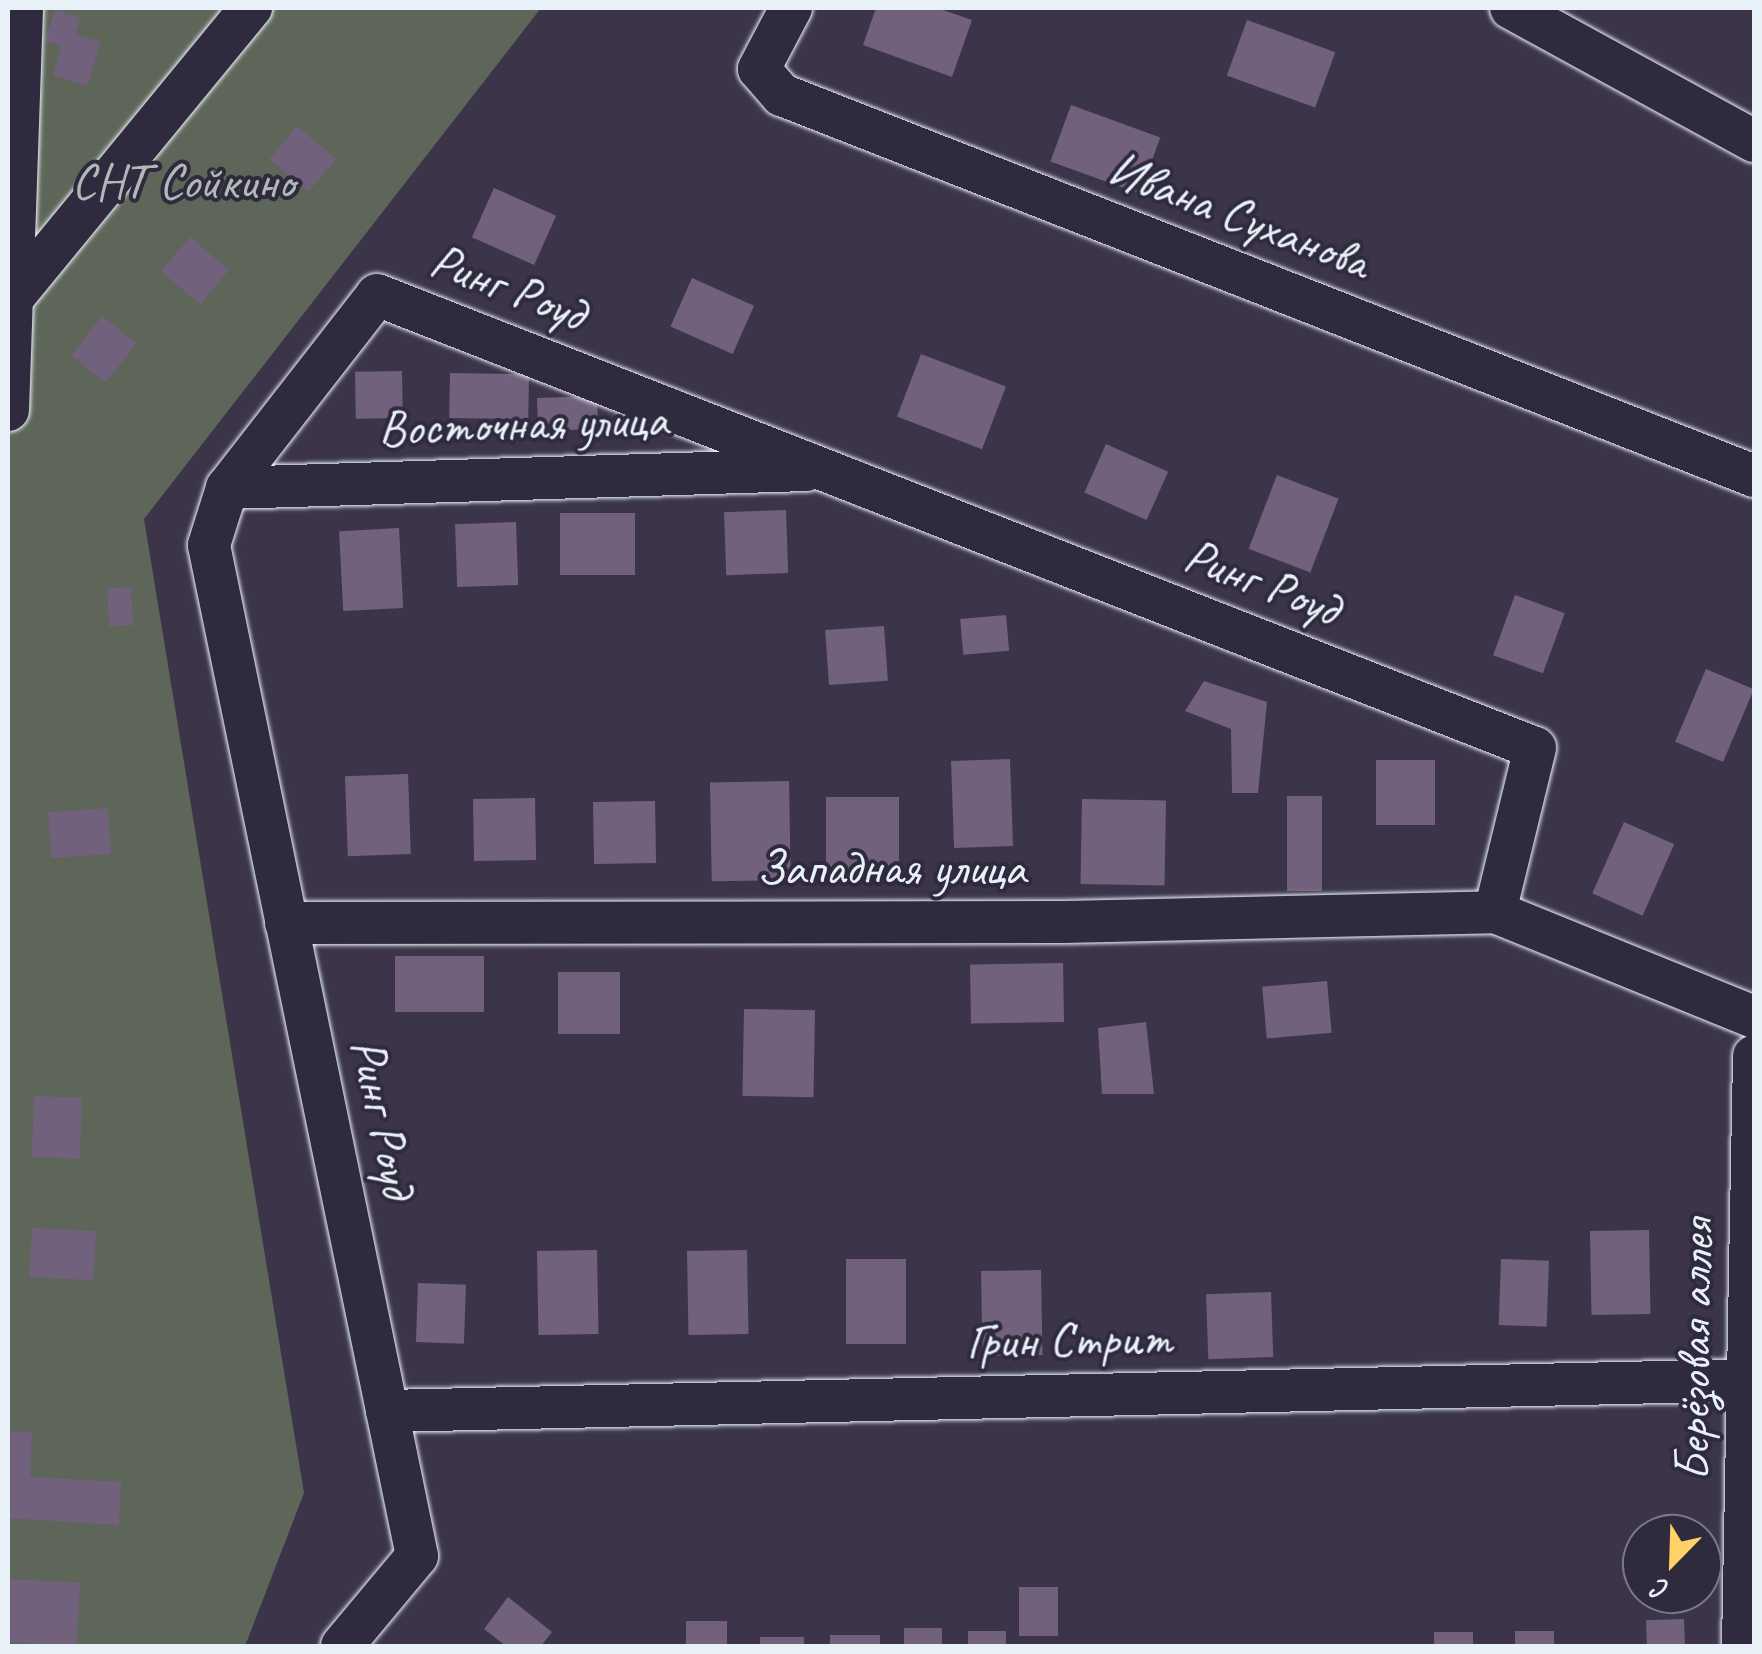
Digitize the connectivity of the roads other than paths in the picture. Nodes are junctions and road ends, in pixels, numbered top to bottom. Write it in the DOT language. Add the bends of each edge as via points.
graph roads {
  1 [pos="22,8"];
  2 [pos="251,8"];
  3 [pos="791,8"];
  4 [pos="1510,8"];
  5 [pos="1754,141"];
  6 [pos="15,295"];
  7 [pos="8,410"];
  8 [pos="823,470"];
  9 [pos="1754,476"];
  10 [pos="227,488"];
  11 [pos="1495,912"];
  12 [pos="286,923"];
  13 [pos="1754,1017"];
  14 [pos="1754,1056"];
  15 [pos="1751,1380"];
  16 [pos="387,1411"];
  17 [pos="342,1646"];
  18 [pos="1743,1646"];
  1 -- 6 [label="street"];
  2 -- 6 [label="street"];
  3 -- 9 [label="street, Ивана Суханова" via="759,70 782,94"];
  4 -- 5 [label="street"];
  6 -- 7 [label="street"];
  8 -- 10 [label="street, Восточная улица"];
  8 -- 10 [label="street, Ринг Роуд" via="378,295"];
  8 -- 11 [label="street, Ринг Роуд" via="1535,748"];
  10 -- 12 [label="street, Ринг Роуд" via="209,545"];
  11 -- 12 [label="street, Западная улица" via="1044,922"];
  11 -- 13 [label="street"];
  12 -- 16 [label="street, Ринг Роуд"];
  14 -- 15 [label="street, Берёзовая аллея"];
  15 -- 16 [label="street, Грин Стрит"];
  15 -- 18 [label="street, Берёзовая аллея"];
  16 -- 17 [label="street, Ринг Роуд" via="416,1556"];
}
